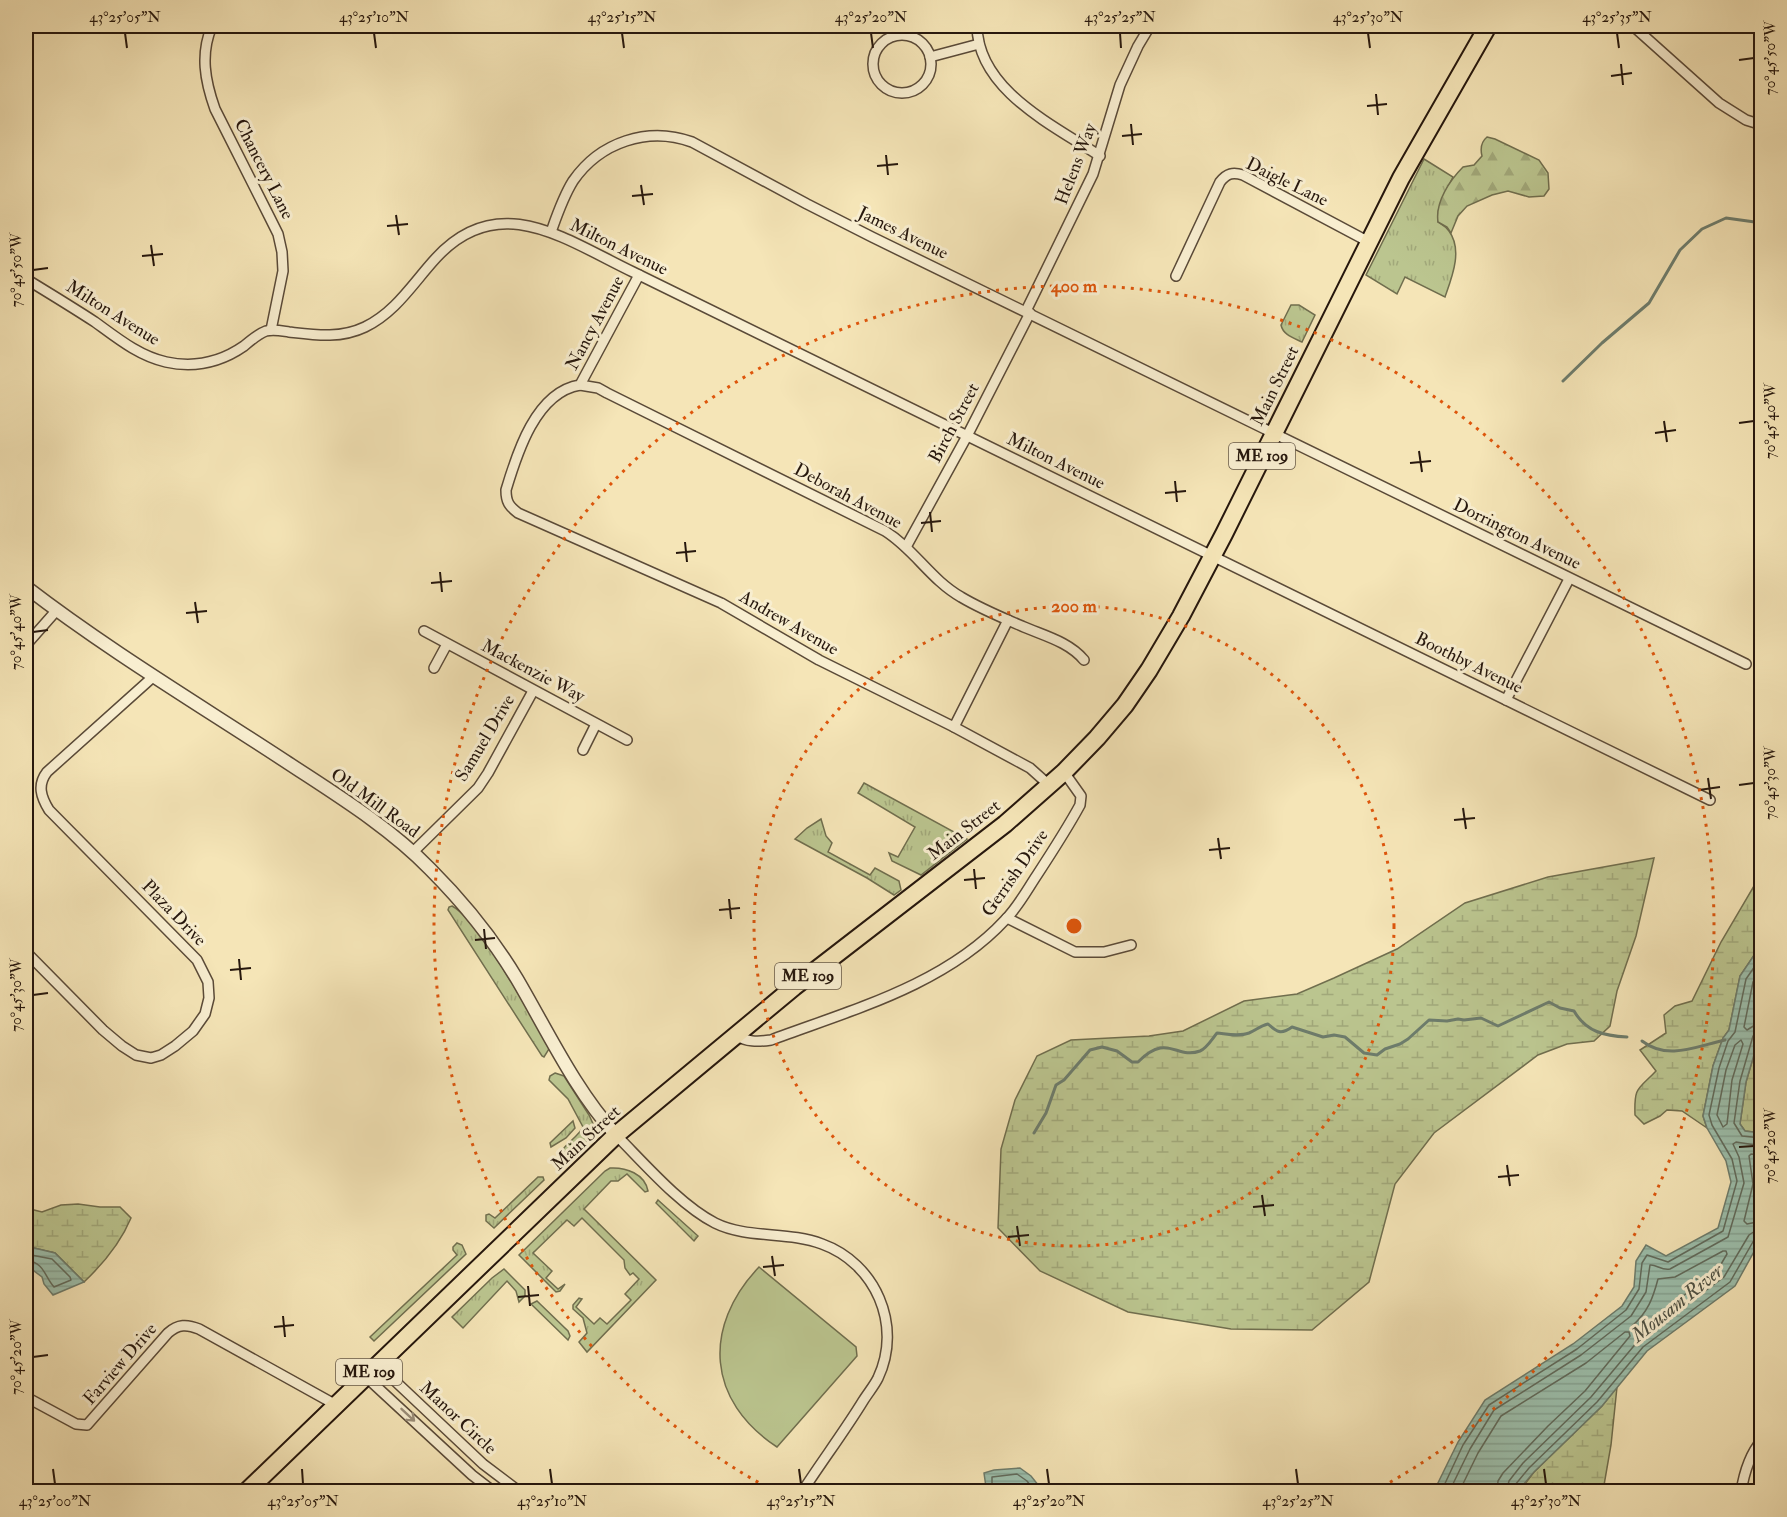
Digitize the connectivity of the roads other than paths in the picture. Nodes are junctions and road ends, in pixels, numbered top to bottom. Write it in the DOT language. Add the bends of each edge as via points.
graph roads {
  1 [pos="212,26"];
  2 [pos="976,26"];
  3 [pos="1150,26"];
  4 [pos="1488,26"];
  5 [pos="1633,26"];
  6 [pos="979,44"];
  7 [pos="930,57"];
  8 [pos="1761,125"];
  9 [pos="1100,156"];
  10 [pos="551,232"];
  11 [pos="1369,242"];
  12 [pos="639,274"];
  13 [pos="1176,276"];
  14 [pos="26,279"];
  15 [pos="1028,312"];
  16 [pos="271,330"];
  17 [pos="580,385"];
  18 [pos="1274,432"];
  19 [pos="967,436"];
  20 [pos="507,501"];
  21 [pos="906,547"];
  22 [pos="1213,556"];
  23 [pos="1569,579"];
  24 [pos="26,587"];
  25 [pos="56,611"];
  26 [pos="1008,620"];
  27 [pos="424,631"];
  28 [pos="447,644"];
  29 [pos="26,645"];
  30 [pos="1084,660"];
  31 [pos="1746,663"];
  32 [pos="434,668"];
  33 [pos="154,676"];
  34 [pos="533,691"];
  35 [pos="1506,700"];
  36 [pos="596,724"];
  37 [pos="954,727"];
  38 [pos="627,740"];
  39 [pos="583,750"];
  40 [pos="1064,772"];
  41 [pos="1049,785"];
  42 [pos="1710,800"];
  43 [pos="412,852"];
  44 [pos="1007,918"];
  45 [pos="1131,945"];
  46 [pos="26,952"];
  47 [pos="735,1035"];
  48 [pos="616,1135"];
  49 [pos="371,1370"];
  50 [pos="26,1397"];
  51 [pos="336,1405"];
  52 [pos="1761,1440"];
  53 [pos="246,1491"];
  54 [pos="494,1491"];
  55 [pos="520,1491"];
  56 [pos="802,1491"];
  57 [pos="1741,1491"];
  1 -- 16 [label="street, Chancery Lane" via="204,65 209,93 278,234 282,252 283,271"];
  2 -- 6 [label="street"];
  3 -- 9 [label="street, Helens Way" via="1120,85"];
  4 -- 11 [label="highway, Main Street / ME 109"];
  5 -- 8 [label="street" via="1719,103"];
  6 -- 7 [label="street"];
  6 -- 9 [label="street" via="987,64 1007,91"];
  7 -- 7 [label="street" via="915,38 899,36 880,46 873,65 882,85 906,93 926,80"];
  9 -- 15 [label="street, Helens Way"];
  10 -- 12 [label="street, Milton Avenue"];
  10 -- 15 [label="street, James Avenue" via="573,182 599,155 634,138 674,136"];
  10 -- 16 [label="street, Milton Avenue" via="500,223 471,231 436,258 385,315 352,332 316,336"];
  11 -- 13 [label="street, Daigle Lane" via="1233,173 1220,182"];
  11 -- 18 [label="highway, Main Street / ME 109"];
  12 -- 17 [label="street, Nancy Avenue"];
  12 -- 19 [label="street, Milton Avenue"];
  14 -- 16 [label="street, Milton Avenue" via="137,351 167,362 216,360"];
  15 -- 18 [label="street, James Avenue"];
  15 -- 19 [label="street, Birch Street"];
  17 -- 20 [label="street, Nancy Avenue" via="556,396 531,424 509,480"];
  17 -- 21 [label="street, Deborah Avenue" via="598,388 651,414 885,531"];
  18 -- 22 [label="highway, Main Street / ME 109"];
  18 -- 23 [label="street, Dorrington Avenue"];
  19 -- 21 [label="street, Birch Street"];
  19 -- 22 [label="street, Milton Avenue"];
  20 -- 37 [label="street, Andrew Avenue" via="519,513 721,603 819,660"];
  21 -- 26 [label="street, Deborah Avenue" via="952,591"];
  22 -- 35 [label="street, Boothby Avenue"];
  22 -- 40 [label="highway, Main Street / ME 109" via="1131,696"];
  23 -- 31 [label="street, Dorrington Avenue"];
  23 -- 35 [label="street"];
  24 -- 25 [label="street, Old Mill Road"];
  25 -- 29 [label="street"];
  25 -- 33 [label="street, Old Mill Road"];
  26 -- 30 [label="street, Deborah Avenue" via="1072,647"];
  26 -- 37 [label="street"];
  27 -- 28 [label="street, Mackenzie Way"];
  28 -- 32 [label="street"];
  28 -- 34 [label="street, Mackenzie Way"];
  33 -- 43 [label="street, Old Mill Road" via="367,816"];
  33 -- 46 [label="street, Plaza Drive" via="47,772 40,789 49,810 197,960 208,982 205,1014 193,1031 167,1052 151,1058 135,1055 103,1030"];
  34 -- 36 [label="street, Mackenzie Way"];
  34 -- 43 [label="street, Samuel Drive" via="478,788"];
  35 -- 42 [label="street, Boothby Avenue"];
  36 -- 38 [label="street, Mackenzie Way"];
  36 -- 39 [label="street"];
  37 -- 41 [label="street, Andrew Avenue" via="1030,768"];
  40 -- 41 [label="highway, Main Street / ME 109"];
  40 -- 44 [label="street, Gerrish Drive" via="1081,796 1080,805"];
  41 -- 47 [label="highway, Main Street / ME 109" via="1005,824"];
  43 -- 48 [label="street, Old Mill Road" via="495,946 562,1058"];
  44 -- 45 [label="street" via="1075,952 1104,952"];
  44 -- 47 [label="street, Gerrish Drive" via="953,964 920,982 771,1040 746,1041"];
  47 -- 48 [label="highway, Main Street / ME 109"];
  48 -- 49 [label="highway, Main Street / ME 109"];
  48 -- 56 [label="street" via="707,1218 729,1229 797,1237 824,1245 848,1256 873,1284 886,1322 882,1366 855,1414"];
  49 -- 51 [label="highway, Main Street / ME 109"];
  49 -- 54 [label="street, Manor Circle, one-way" via="472,1475"];
  49 -- 55 [label="street, Manor Circle"];
  50 -- 51 [label="street, Farview Drive" via="76,1424 87,1425 168,1333 188,1325"];
  51 -- 53 [label="highway, Main Street / ME 109"];
  52 -- 57 [label="street" via="1750,1457"];
}
